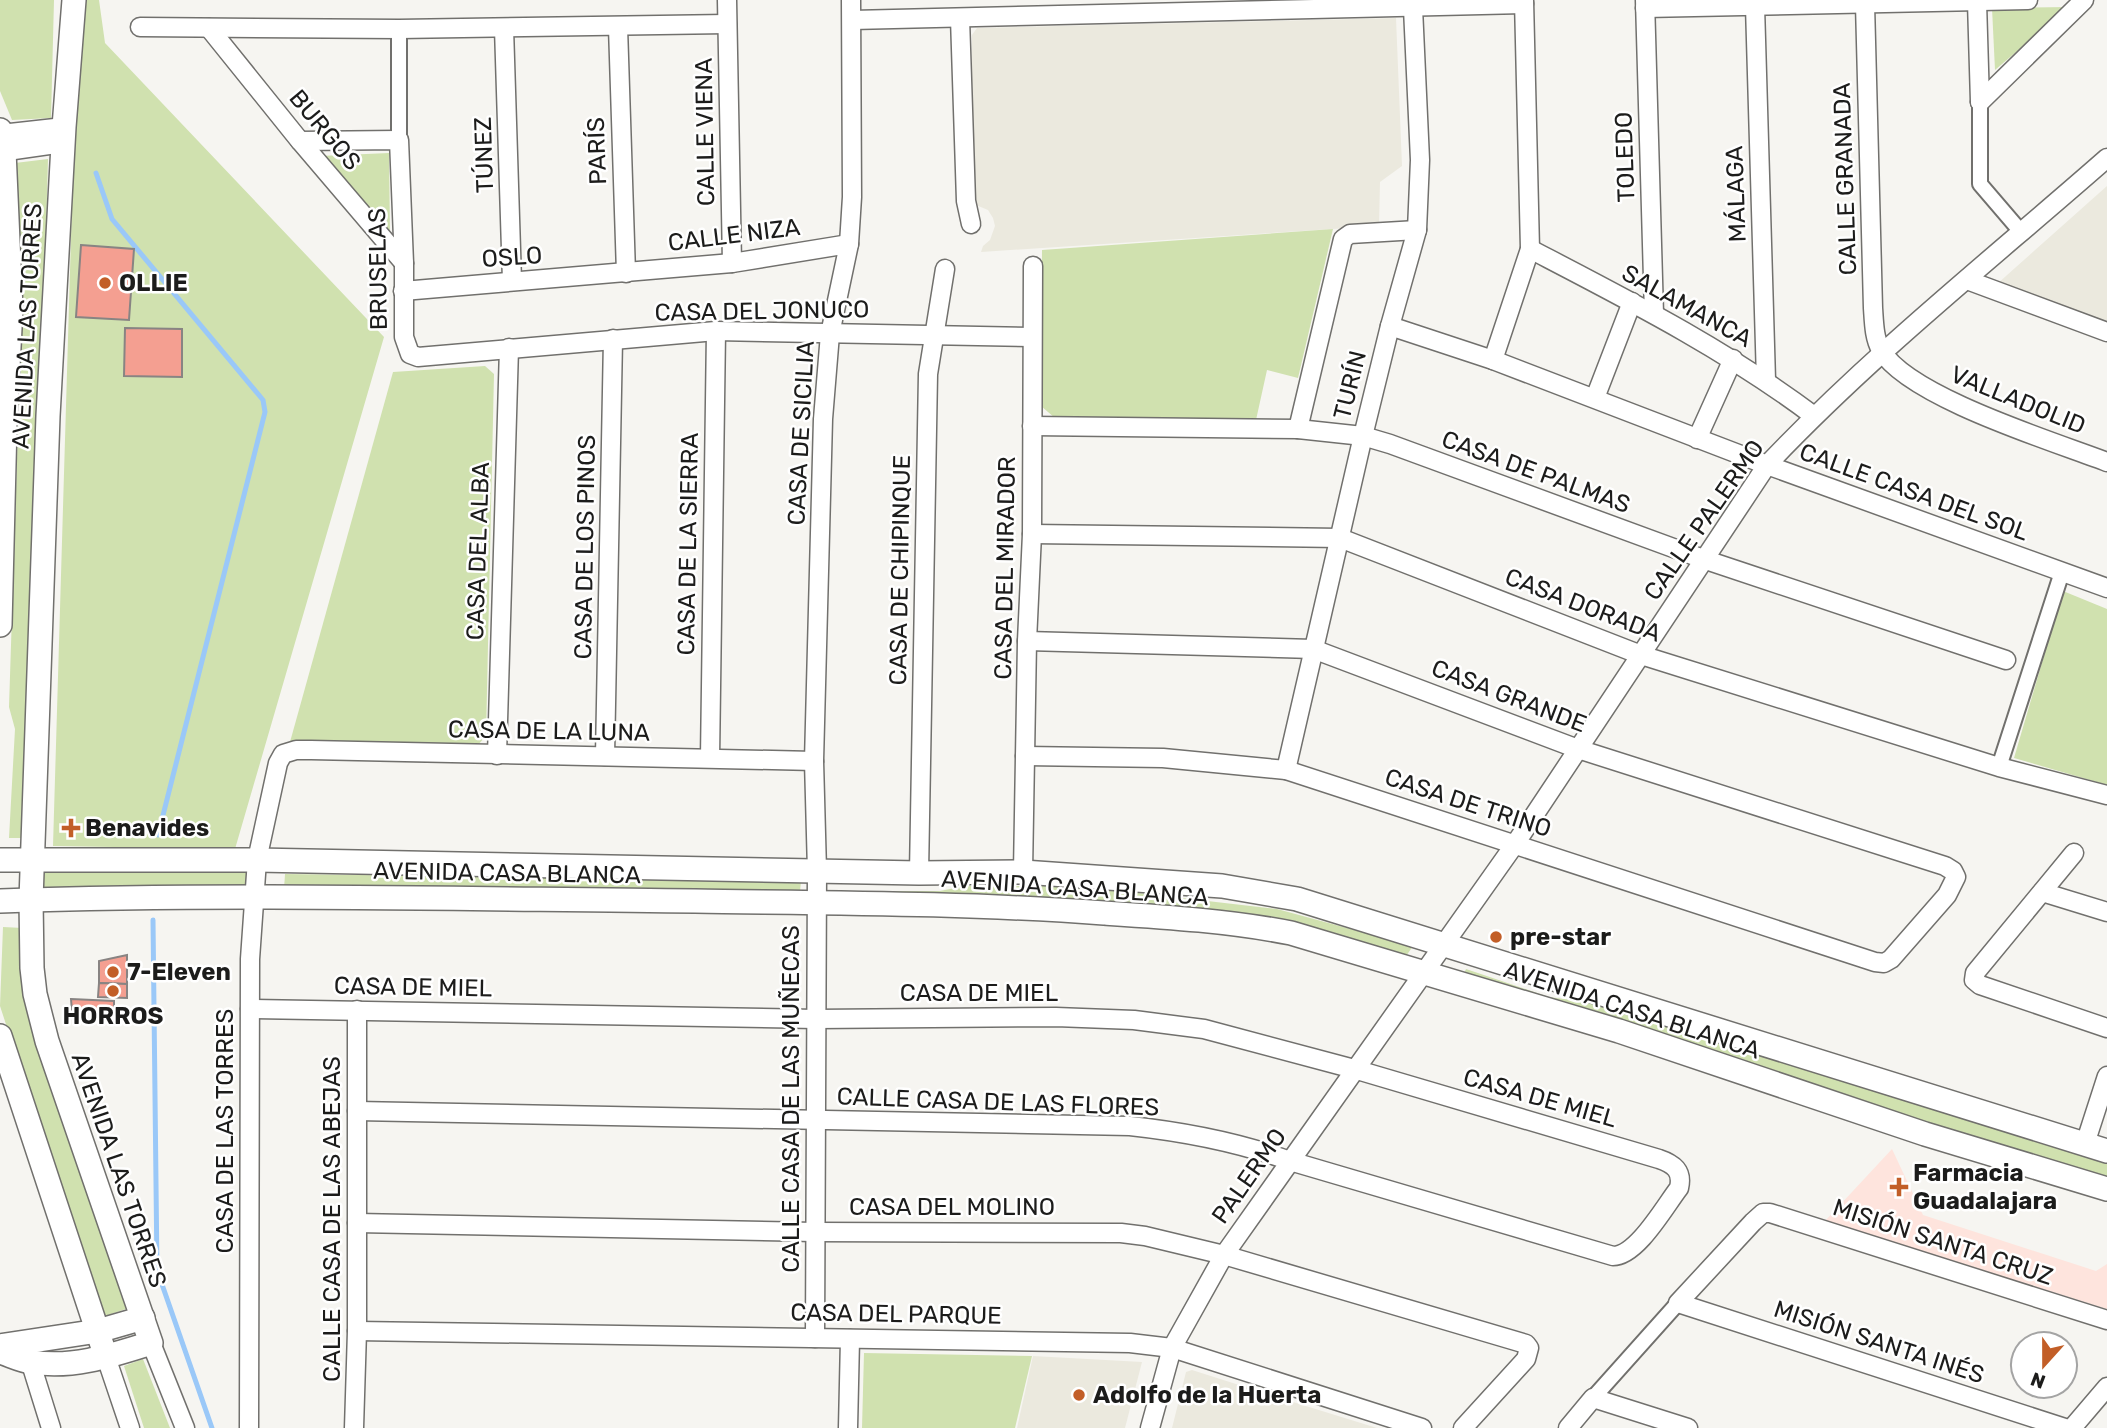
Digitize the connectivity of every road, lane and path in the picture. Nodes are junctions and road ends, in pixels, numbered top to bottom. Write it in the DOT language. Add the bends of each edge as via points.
graph roads {
  1 [pos="74,0"];
  2 [pos="727,0"];
  3 [pos="851,0"];
  4 [pos="2028,0"];
  5 [pos="2084,0"];
  6 [pos="1524,2"];
  7 [pos="1977,2"];
  8 [pos="1645,4"];
  9 [pos="1865,4"];
  10 [pos="1755,6"];
  11 [pos="1413,8"];
  12 [pos="960,18"];
  13 [pos="852,20"];
  14 [pos="727,24"];
  15 [pos="140,27"];
  16 [pos="618,27"];
  17 [pos="209,28"];
  18 [pos="504,28"];
  19 [pos="398,29"];
  20 [pos="1980,102"];
  21 [pos="64,135"];
  22 [pos="1,140"];
  23 [pos="399,140"];
  24 [pos="300,141"];
  25 [pos="2107,158"];
  26 [pos="971,224"];
  27 [pos="1417,230"];
  28 [pos="2022,233"];
  29 [pos="849,244"];
  30 [pos="1530,250"];
  31 [pos="404,263"];
  32 [pos="732,263"];
  33 [pos="1033,266"];
  34 [pos="945,269"];
  35 [pos="626,273"];
  36 [pos="1967,280"];
  37 [pos="512,281"];
  38 [pos="403,291"];
  39 [pos="1632,302"];
  40 [pos="1654,314"];
  41 [pos="1390,326"];
  42 [pos="716,331"];
  43 [pos="2107,332"];
  44 [pos="830,334"];
  45 [pos="936,335"];
  46 [pos="1032,337"];
  47 [pos="614,339"];
  48 [pos="509,348"];
  49 [pos="1882,351"];
  50 [pos="410,354"];
  51 [pos="1732,359"];
  52 [pos="1493,360"];
  53 [pos="1766,380"];
  54 [pos="1595,398"];
  55 [pos="1814,416"];
  56 [pos="1032,426"];
  57 [pos="1298,429"];
  58 [pos="1363,436"];
  59 [pos="1698,439"];
  60 [pos="2107,462"];
  61 [pos="1767,465"];
  62 [pos="1032,534"];
  63 [pos="1340,538"];
  64 [pos="1706,560"];
  65 [pos="2062,572"];
  66 [pos="2107,588"];
  67 [pos="0,625"];
  68 [pos="1027,641"];
  69 [pos="1314,649"];
  70 [pos="1641,654"];
  71 [pos="2006,660"];
  72 [pos="1578,749"];
  73 [pos="283,754"];
  74 [pos="497,755"];
  75 [pos="605,756"];
  76 [pos="1025,756"];
  77 [pos="710,758"];
  78 [pos="814,761"];
  79 [pos="1999,767"];
  80 [pos="1286,769"];
  81 [pos="2107,795"];
  82 [pos="1516,844"];
  83 [pos="2074,853"];
  84 [pos="33,859"];
  85 [pos="0,860"];
  86 [pos="257,860"];
  87 [pos="817,871"];
  88 [pos="1023,872"];
  89 [pos="919,873"];
  90 [pos="2042,892"];
  91 [pos="253,897"];
  92 [pos="31,900"];
  93 [pos="0,901"];
  94 [pos="816,902"];
  95 [pos="2107,912"];
  96 [pos="1444,945"];
  97 [pos="1884,963"];
  98 [pos="1426,972"];
  99 [pos="250,1009"];
  100 [pos="357,1010"];
  101 [pos="816,1019"];
  102 [pos="2107,1028"];
  103 [pos="0,1036"];
  104 [pos="1354,1069"];
  105 [pos="2107,1076"];
  106 [pos="357,1111"];
  107 [pos="816,1120"];
  108 [pos="2096,1147"];
  109 [pos="1290,1161"];
  110 [pos="2107,1189"];
  111 [pos="357,1223"];
  112 [pos="815,1232"];
  113 [pos="1224,1255"];
  114 [pos="1620,1256"];
  115 [pos="1678,1303"];
  116 [pos="142,1318"];
  117 [pos="2107,1320"];
  118 [pos="98,1331"];
  119 [pos="357,1331"];
  120 [pos="815,1338"];
  121 [pos="850,1339"];
  122 [pos="151,1343"];
  123 [pos="0,1346"];
  124 [pos="1172,1348"];
  125 [pos="27,1351"];
  126 [pos="0,1352"];
  127 [pos="106,1357"];
  128 [pos="2107,1387"];
  129 [pos="1593,1398"];
  130 [pos="51,1428"];
  131 [pos="131,1428"];
  132 [pos="185,1428"];
  133 [pos="249,1428"];
  134 [pos="354,1428"];
  135 [pos="848,1428"];
  136 [pos="1150,1428"];
  137 [pos="1422,1428"];
  138 [pos="1463,1428"];
  139 [pos="1568,1428"];
  140 [pos="1688,1428"];
  141 [pos="2065,1428"];
  142 [pos="2072,1428"];
  1 -- 21 [label="street, AVENIDA LAS TORRES"];
  2 -- 14 [label="street, CALLE VIENA"];
  3 -- 13 [label="street, CASA DE SICILIA"];
  4 -- 7 [label="street"];
  5 -- 20 [label="street"];
  6 -- 11 [label="street"];
  6 -- 30 [label="street"];
  7 -- 9 [label="street"];
  7 -- 20 [label="street"];
  8 -- 10 [label="street"];
  8 -- 40 [label="street, TOLEDO"];
  9 -- 10 [label="street"];
  9 -- 49 [label="street, CALLE GRANADA" via="1873,308"];
  10 -- 53 [label="street, MÁLAGA"];
  11 -- 12 [label="street"];
  11 -- 27 [label="street, TURÍN" via="1420,160"];
  12 -- 13 [label="street"];
  12 -- 26 [label="street" via="966,201"];
  13 -- 29 [label="street, CASA DE SICILIA"];
  14 -- 16 [label="street"];
  14 -- 32 [label="street, CALLE VIENA"];
  15 -- 17 [label="street"];
  16 -- 18 [label="street"];
  16 -- 35 [label="street, PARÍS"];
  17 -- 19 [label="street"];
  17 -- 24 [label="street, BURGOS"];
  18 -- 19 [label="street"];
  18 -- 37 [label="street, TÚNEZ"];
  19 -- 23 [label="street"];
  20 -- 28 [label="street" via="1980,184"];
  21 -- 22 [label="street"];
  21 -- 84 [label="street, AVENIDA LAS TORRES" via="48,416"];
  22 -- 67 [label="street, AVENIDA LAS TORRES" via="11,309"];
  23 -- 24 [label="street"];
  23 -- 31 [label="street, BRUSELAS"];
  24 -- 31 [label="street, BURGOS"];
  25 -- 28 [label="street, CALLE PALERMO"];
  27 -- 41 [label="street, TURÍN"];
  27 -- 57 [label="street" via="1350,234 1343,239"];
  28 -- 36 [label="street, CALLE PALERMO"];
  29 -- 32 [label="street, CALLE NIZA"];
  29 -- 44 [label="street, CASA DE SICILIA"];
  30 -- 39 [label="street, SALAMANCA"];
  30 -- 52 [label="street"];
  31 -- 38 [label="street, BRUSELAS"];
  32 -- 35 [label="street, CALLE NIZA"];
  33 -- 46 [label="street, CASA DEL MIRADOR"];
  34 -- 45 [label="street, CASA DE CHIPINQUE"];
  35 -- 37 [label="street, OSLO"];
  36 -- 43 [label="street"];
  36 -- 49 [label="street, CALLE PALERMO"];
  37 -- 38 [label="street, OSLO"];
  38 -- 50 [label="street, BRUSELAS" via="404,337"];
  39 -- 40 [label="street, SALAMANCA"];
  39 -- 54 [label="street"];
  40 -- 51 [label="street, SALAMANCA"];
  41 -- 52 [label="street, CALLE CASA DEL SOL"];
  41 -- 58 [label="street, TURÍN"];
  42 -- 44 [label="street, CASA DEL JONUCO"];
  42 -- 47 [label="street, CASA DEL JONUCO"];
  42 -- 77 [label="street, CASA DE LA SIERRA"];
  44 -- 45 [label="street, CASA DEL JONUCO"];
  44 -- 78 [label="street, CASA DE SICILIA" via="823,419"];
  45 -- 46 [label="street, CASA DEL JONUCO"];
  45 -- 89 [label="street, CASA DE CHIPINQUE" via="928,374"];
  46 -- 56 [label="street, CASA DEL MIRADOR"];
  47 -- 48 [label="street, CASA DEL JONUCO"];
  47 -- 75 [label="street, CASA DE LOS PINOS"];
  48 -- 50 [label="street, CASA DEL JONUCO" via="428,357"];
  48 -- 74 [label="street, CASA DEL ALBA"];
  49 -- 55 [label="street, CALLE PALERMO"];
  49 -- 60 [label="street, VALLADOLID" via="1935,394"];
  51 -- 53 [label="street, SALAMANCA"];
  51 -- 59 [label="street"];
  52 -- 54 [label="street, CALLE CASA DEL SOL"];
  53 -- 55 [label="street, SALAMANCA"];
  54 -- 59 [label="street, CALLE CASA DEL SOL"];
  55 -- 61 [label="street, CALLE PALERMO"];
  56 -- 57 [label="street, CASA DE PALMAS"];
  56 -- 62 [label="street, CASA DEL MIRADOR"];
  57 -- 58 [label="street, CASA DE PALMAS"];
  58 -- 63 [label="street, TURÍN"];
  58 -- 64 [label="street, CASA DE PALMAS"];
  59 -- 61 [label="street, CALLE CASA DEL SOL"];
  61 -- 64 [label="street, CALLE PALERMO"];
  61 -- 65 [label="street, CALLE CASA DEL SOL"];
  62 -- 63 [label="street, CASA DORADA"];
  62 -- 68 [label="street, CASA DEL MIRADOR"];
  63 -- 69 [label="street, TURÍN"];
  63 -- 70 [label="street, CASA DORADA"];
  64 -- 70 [label="street, CALLE PALERMO"];
  64 -- 71 [label="street, CASA DE PALMAS"];
  65 -- 66 [label="street, CALLE CASA DEL SOL"];
  65 -- 79 [label="street"];
  68 -- 69 [label="street, CASA GRANDE"];
  68 -- 76 [label="street, CASA DEL MIRADOR"];
  69 -- 72 [label="street, CASA GRANDE"];
  69 -- 80 [label="street, TURÍN"];
  70 -- 72 [label="street, CALLE PALERMO"];
  70 -- 79 [label="street, CASA DORADA"];
  72 -- 82 [label="street, CALLE PALERMO"];
  72 -- 97 [label="street, CASA GRANDE" via="1953,871 1956,877 1947,895"];
  73 -- 74 [label="street, CASA DE LA LUNA" via="311,750"];
  73 -- 86 [label="street, CASA DE LAS TORRES"];
  74 -- 75 [label="street, CASA DE LA LUNA"];
  75 -- 77 [label="street, CASA DE LA LUNA"];
  76 -- 80 [label="street, CASA DE TRINO" via="1163,758"];
  76 -- 88 [label="street, CASA DEL MIRADOR"];
  77 -- 78 [label="street, CASA DE LA LUNA"];
  78 -- 87 [label="street, CASA DE SICILIA"];
  79 -- 81 [label="street, CASA DORADA"];
  80 -- 82 [label="street, CASA DE TRINO"];
  82 -- 96 [label="street, CALLE PALERMO"];
  82 -- 97 [label="street, CASA DE TRINO"];
  83 -- 90 [label="street"];
  84 -- 85 [label="street, AVENIDA CASA BLANCA"];
  84 -- 86 [label="street, AVENIDA CASA BLANCA"];
  84 -- 92 [label="street, AVENIDA LAS TORRES"];
  86 -- 87 [label="street, AVENIDA CASA BLANCA"];
  86 -- 91 [label="street, CASA DE LAS TORRES"];
  87 -- 89 [label="street, AVENIDA CASA BLANCA"];
  87 -- 94 [label="street, CALLE CASA DE LAS MUÑECAS"];
  88 -- 89 [label="street, AVENIDA CASA BLANCA"];
  88 -- 96 [label="street, AVENIDA CASA BLANCA" via="1250,890 1324,906"];
  90 -- 95 [label="street"];
  90 -- 102 [label="street" via="1974,980"];
  91 -- 92 [label="street, AVENIDA CASA BLANCA"];
  91 -- 94 [label="street, AVENIDA CASA BLANCA"];
  91 -- 99 [label="street, CASA DE LAS TORRES"];
  92 -- 93 [label="street, AVENIDA CASA BLANCA"];
  92 -- 116 [label="street, AVENIDA LAS TORRES" via="35,994 47,1041"];
  94 -- 98 [label="street, AVENIDA CASA BLANCA" via="1046,909 1269,929"];
  94 -- 101 [label="street, CALLE CASA DE LAS MUÑECAS"];
  96 -- 98 [label="street, CALLE PALERMO"];
  96 -- 108 [label="street, AVENIDA CASA BLANCA"];
  98 -- 104 [label="street, PALERMO"];
  98 -- 110 [label="street, AVENIDA CASA BLANCA"];
  99 -- 100 [label="street, CASA DE MIEL"];
  99 -- 133 [label="street, CASA DE LAS TORRES"];
  100 -- 101 [label="street, CASA DE MIEL"];
  100 -- 106 [label="street, CALLE CASA DE LAS ABEJAS"];
  101 -- 104 [label="street, CASA DE MIEL" via="1134,1020 1204,1029"];
  101 -- 107 [label="street, CALLE CASA DE LAS MUÑECAS"];
  103 -- 118 [label="street"];
  104 -- 109 [label="street, PALERMO"];
  104 -- 114 [label="street, CASA DE MIEL" via="1671,1163 1681,1178 1679,1188 1634,1248"];
  105 -- 108 [label="street"];
  106 -- 107 [label="street, CALLE CASA DE LAS FLORES"];
  106 -- 111 [label="street, CALLE CASA DE LAS ABEJAS"];
  107 -- 109 [label="street, CALLE CASA DE LAS FLORES" via="1130,1126 1216,1139"];
  107 -- 112 [label="street, CALLE CASA DE LAS MUÑECAS"];
  109 -- 113 [label="street, PALERMO"];
  109 -- 114 [label="street, CALLE CASA DE LAS FLORES"];
  111 -- 112 [label="street, CASA DEL MOLINO"];
  111 -- 119 [label="street, CALLE CASA DE LAS ABEJAS"];
  112 -- 113 [label="street, CASA DEL MOLINO" via="1095,1231 1145,1236"];
  112 -- 120 [label="street, CALLE CASA DE LAS MUÑECAS"];
  113 -- 124 [label="street, PALERMO"];
  113 -- 138 [label="street, CASA DEL MOLINO" via="1520,1341 1529,1348 1526,1359"];
  115 -- 117 [label="street, MISIÓN SANTA CRUZ" via="1763,1213"];
  115 -- 129 [label="street"];
  115 -- 141 [label="street, MISIÓN SANTA INÉS"];
  116 -- 118 [label="street"];
  116 -- 122 [label="street, AVENIDA LAS TORRES"];
  118 -- 125 [label="street"];
  118 -- 127 [label="street"];
  119 -- 120 [label="street, CASA DEL PARQUE"];
  119 -- 134 [label="street, CALLE CASA DE LAS ABEJAS"];
  120 -- 121 [label="street, CASA DEL PARQUE"];
  121 -- 124 [label="street, CASA DEL PARQUE" via="1076,1341"];
  121 -- 135 [label="street"];
  122 -- 127 [label="street"];
  122 -- 132 [label="street, AVENIDA LAS TORRES"];
  123 -- 125 [label="street"];
  124 -- 136 [label="street, PALERMO"];
  124 -- 137 [label="street, CASA DEL PARQUE"];
  125 -- 126 [label="street"];
  125 -- 127 [label="street" via="67,1363"];
  125 -- 130 [label="street"];
  127 -- 131 [label="street"];
  128 -- 142 [label="street"];
  129 -- 139 [label="street"];
  129 -- 140 [label="street"];
}
